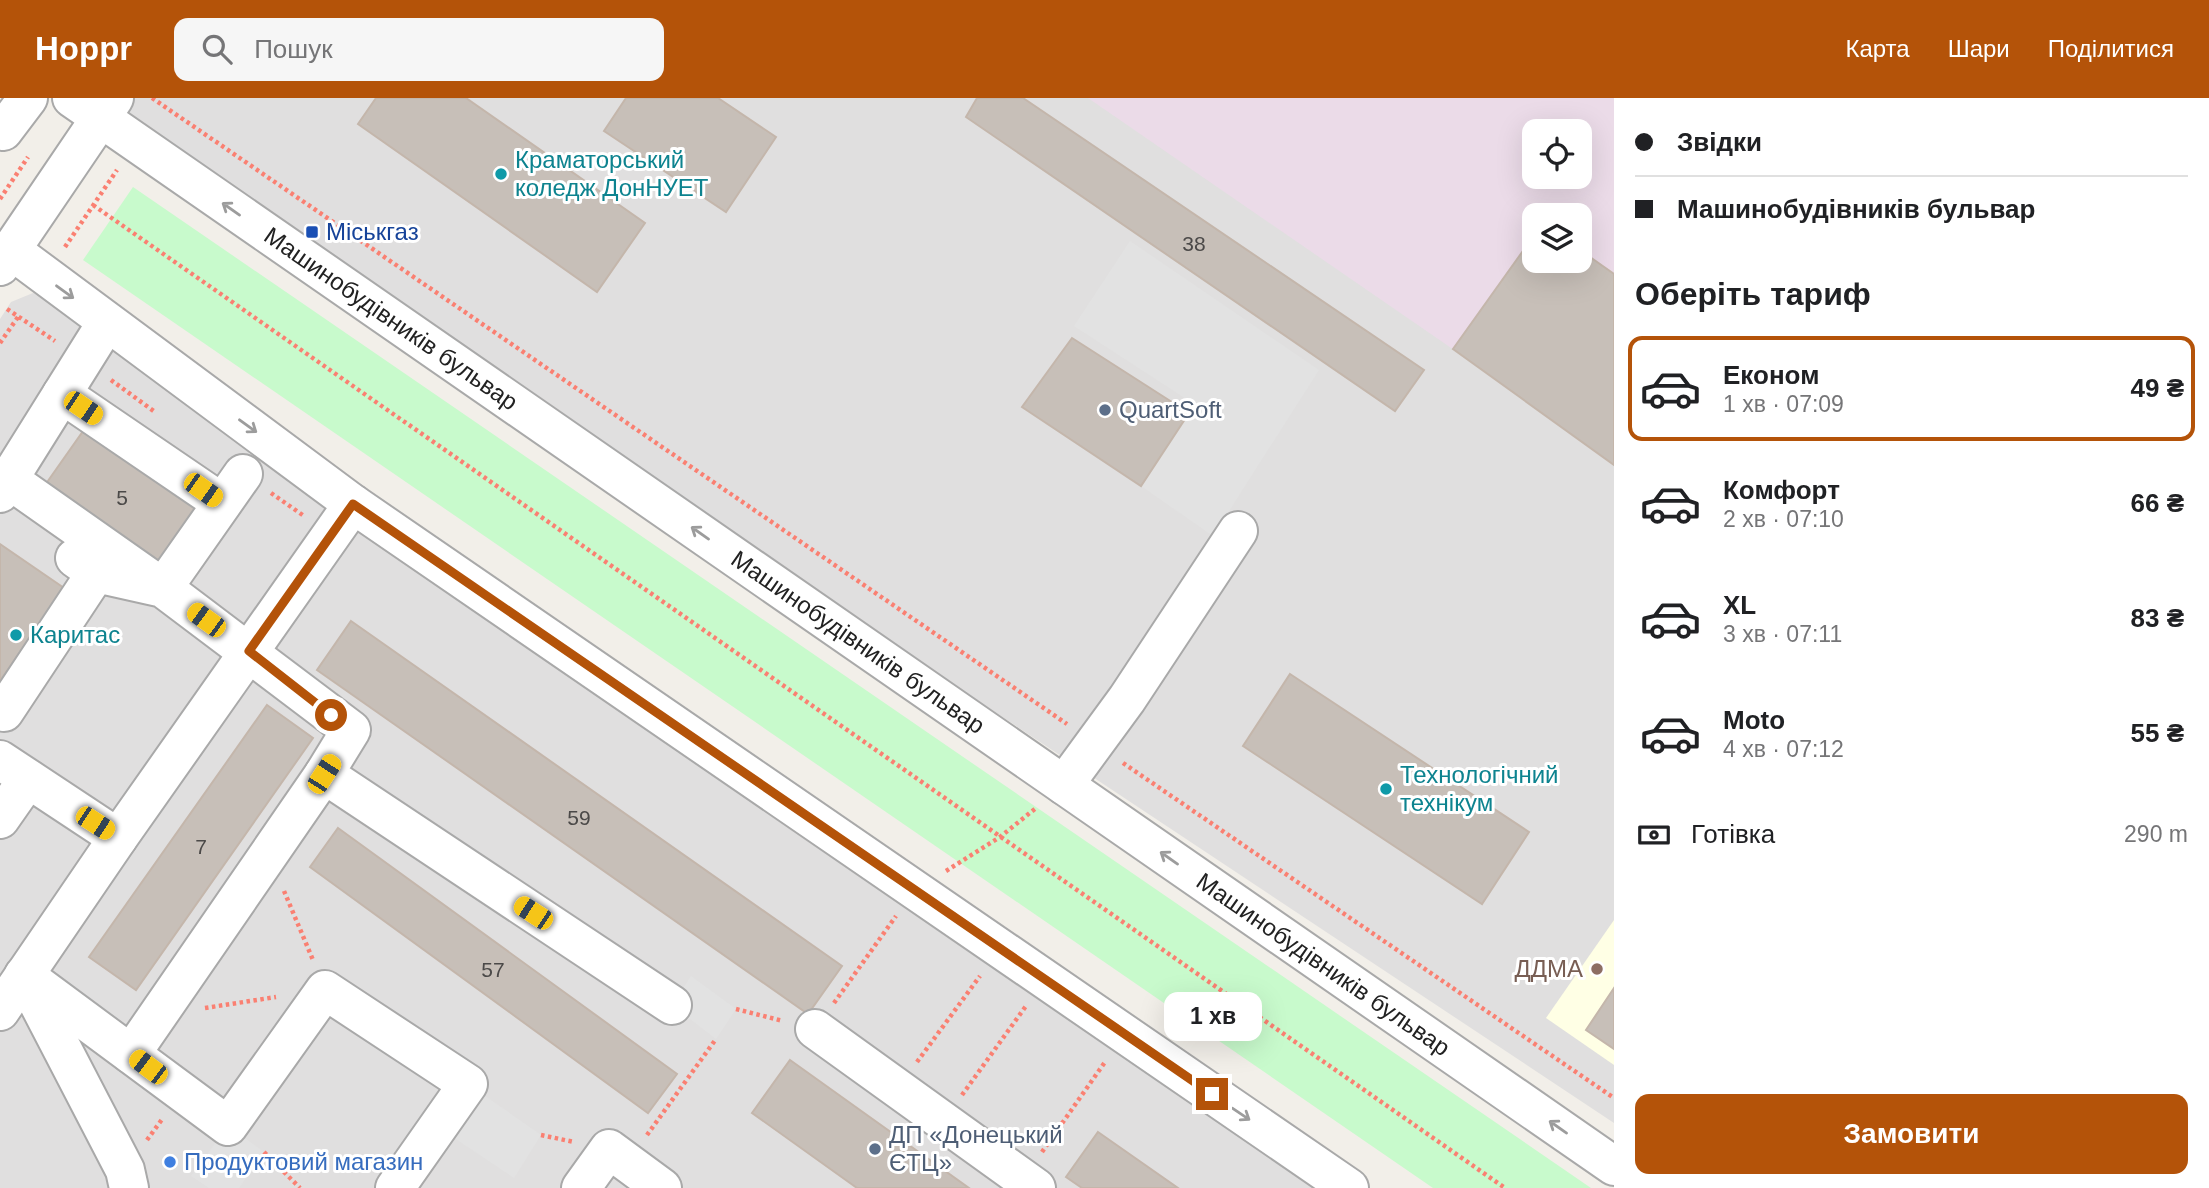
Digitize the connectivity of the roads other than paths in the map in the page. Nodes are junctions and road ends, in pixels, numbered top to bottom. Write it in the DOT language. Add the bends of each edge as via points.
graph roads {
  1 [pos="28,98"];
  2 [pos="95,105"];
  3 [pos="3,131"];
  4 [pos="5,258"];
  5 [pos="107,322"];
  6 [pos="62,394"];
  7 [pos="3,491"];
  8 [pos="353,504"];
  9 [pos="1238,531"];
  10 [pos="96,573"];
  11 [pos="163,588"];
  12 [pos="249,651"];
  13 [pos="4,712"];
  14 [pos="14,770"];
  15 [pos="324,774"];
  16 [pos="1064,785"];
  17 [pos="0,818"];
  18 [pos="118,838"];
  19 [pos="24,975"];
  20 [pos="672,1005"];
  21 [pos="0,1011"];
  22 [pos="816,1028"];
  23 [pos="131,1054"];
  24 [pos="1614,1166"];
  25 [pos="127,1179"];
  26 [pos="1029,1183"];
  27 [pos="395,1188"];
  28 [pos="581,1188"];
  29 [pos="662,1188"];
  30 [pos="1349,1188"];
  1 -- 3 [label="street"];
  2 -- 4 [label="street"];
  16 -- 2 [label="street, Машинобудівників бульвар, one-way"];
  4 -- 5 [label="street, one-way"];
  5 -- 6 [label="street"];
  5 -- 8 [label="street, one-way"];
  6 -- 7 [label="street"];
  6 -- 11 [label="street" via="233,489"];
  7 -- 10 [label="street"];
  7 -- 11 [label="street"];
  8 -- 12 [label="street"];
  8 -- 30 [label="street, one-way"];
  9 -- 16 [label="street"];
  10 -- 11 [label="street"];
  10 -- 13 [label="street"];
  11 -- 12 [label="street"];
  12 -- 15 [label="street" via="351,730"];
  12 -- 18 [label="street"];
  14 -- 17 [label="street"];
  14 -- 18 [label="street"];
  15 -- 20 [label="street"];
  15 -- 23 [label="street"];
  24 -- 16 [label="street, Машинобудівників бульвар, one-way"];
  18 -- 19 [label="street"];
  19 -- 21 [label="street"];
  19 -- 23 [label="street"];
  19 -- 25 [label="street"];
  22 -- 26 [label="street"];
  23 -- 27 [label="street" via="228,1126 325,990 468,1084"];
  28 -- 29 [label="street" via="609,1149"];
}
